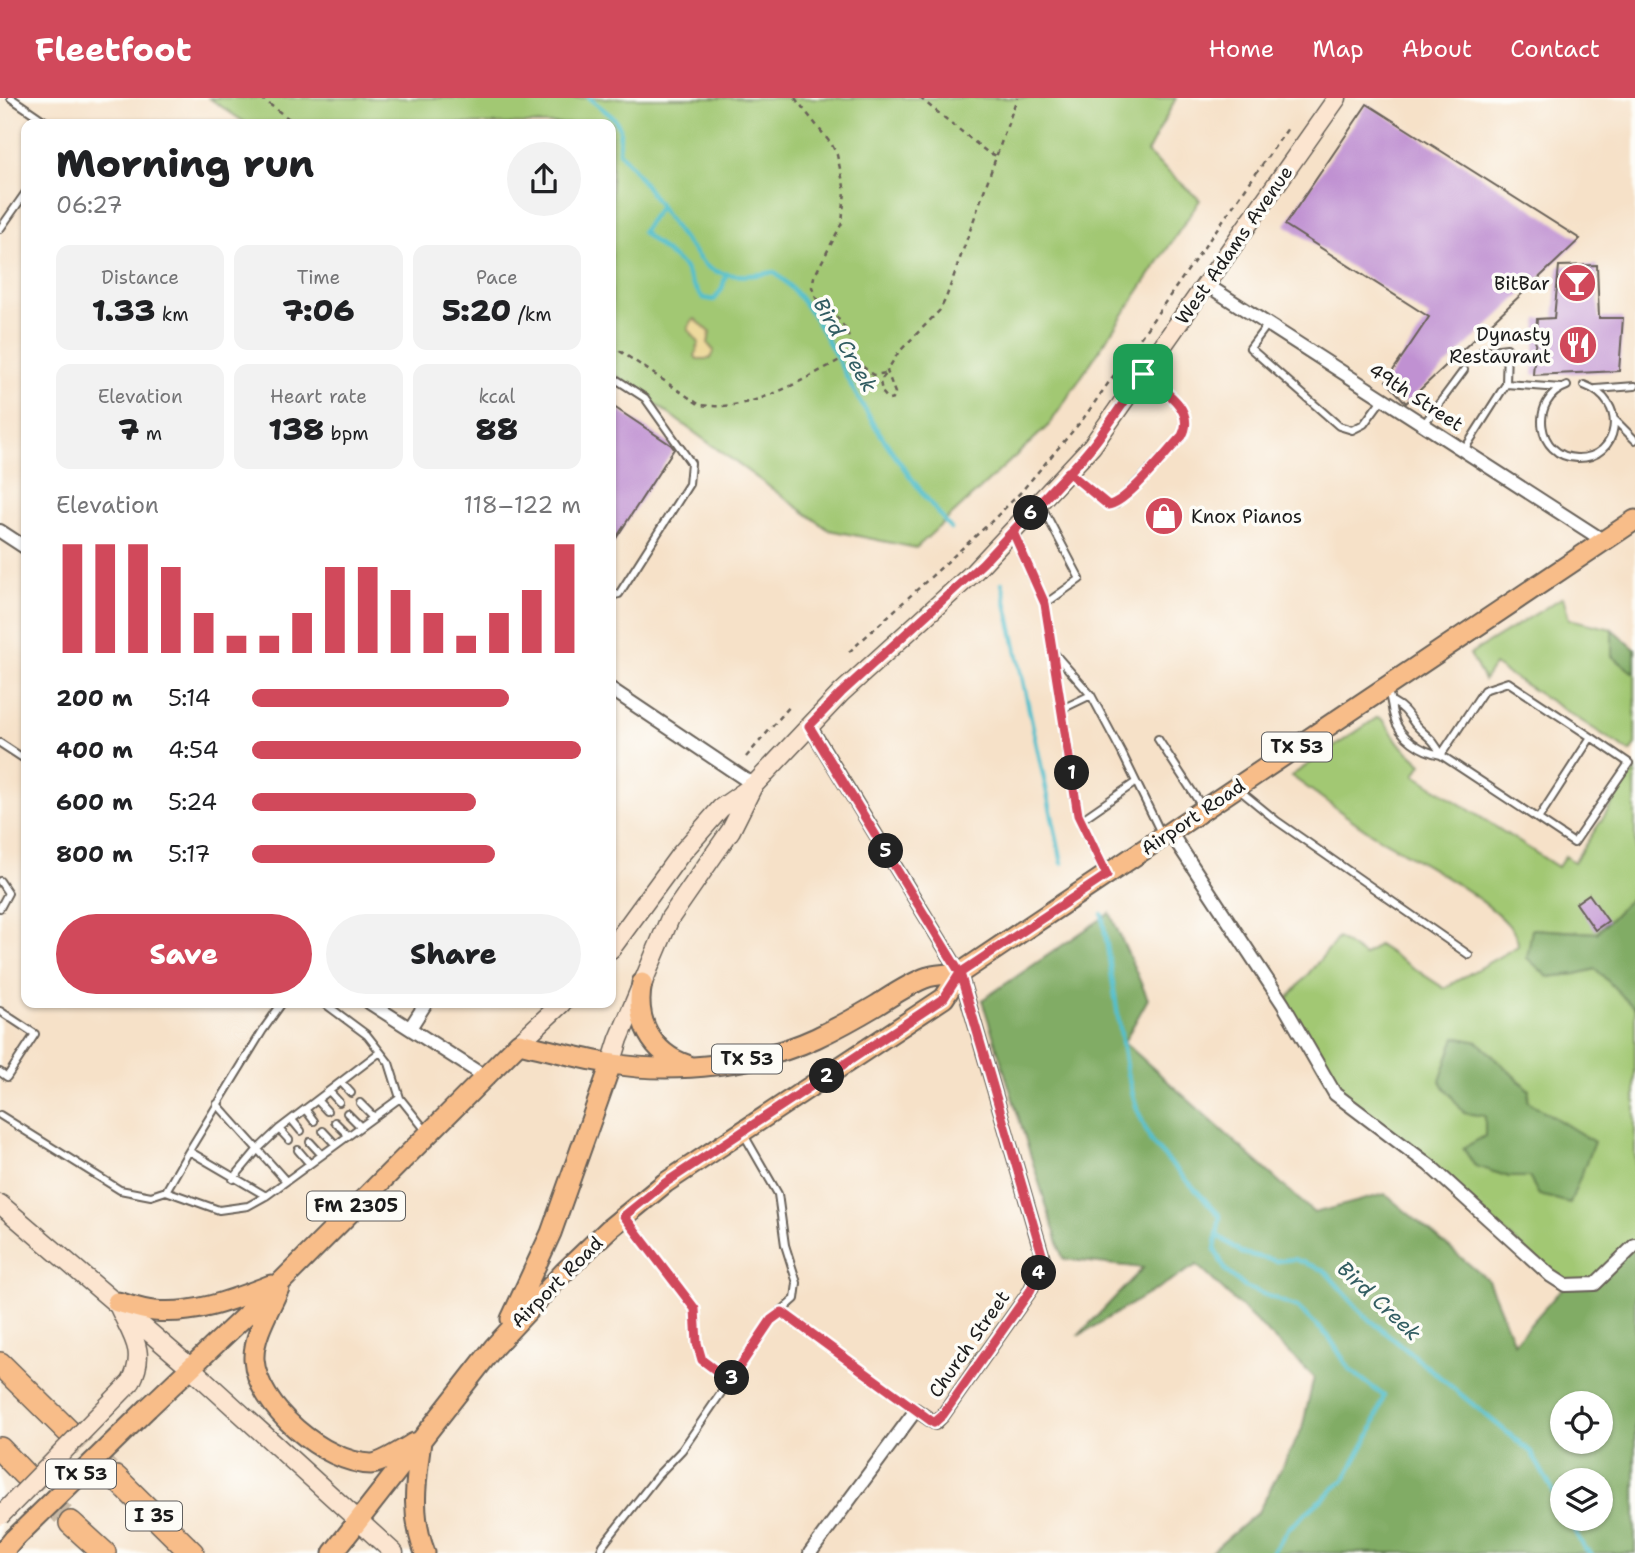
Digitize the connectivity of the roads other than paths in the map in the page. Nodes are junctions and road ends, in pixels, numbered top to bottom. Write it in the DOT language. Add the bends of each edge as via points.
graph roads {
  1 [pos="11,98"];
  2 [pos="1337,98"];
  3 [pos="42,119"];
  4 [pos="21,199"];
  5 [pos="0,229"];
  6 [pos="1207,285"];
  7 [pos="1268,324"];
  8 [pos="1482,351"];
  9 [pos="1464,370"];
  10 [pos="1143,374"];
  11 [pos="616,379"];
  12 [pos="1506,384"];
  13 [pos="1584,385"];
  14 [pos="1635,386"];
  15 [pos="1596,389"];
  16 [pos="1383,398"];
  17 [pos="1614,419"];
  18 [pos="1424,425"];
  19 [pos="1635,440"];
  20 [pos="1464,450"];
  21 [pos="1068,472"];
  22 [pos="1040,503"];
  23 [pos="1635,520"];
  24 [pos="0,530"];
  25 [pos="1013,532"];
  26 [pos="1604,541"];
  27 [pos="21,545"];
  28 [pos="616,595"];
  29 [pos="1045,604"];
  30 [pos="1054,653"];
  31 [pos="616,692"];
  32 [pos="1091,695"];
  33 [pos="1389,695"];
  34 [pos="1062,709"];
  35 [pos="809,726"];
  36 [pos="1591,737"];
  37 [pos="1158,739"];
  38 [pos="0,743"];
  39 [pos="1441,755"];
  40 [pos="21,757"];
  41 [pos="1136,782"];
  42 [pos="754,785"];
  43 [pos="1236,788"];
  44 [pos="1204,810"];
  45 [pos="1538,819"];
  46 [pos="1081,820"];
  47 [pos="1166,835"];
  48 [pos="1107,875"];
  49 [pos="0,881"];
  50 [pos="0,908"];
  51 [pos="618,929"];
  52 [pos="1469,955"];
  53 [pos="960,973"];
  54 [pos="642,983"];
  55 [pos="279,1008"];
  56 [pos="331,1008"];
  57 [pos="378,1008"];
  58 [pos="423,1008"];
  59 [pos="557,1008"];
  60 [pos="0,1011"];
  61 [pos="410,1028"];
  62 [pos="519,1043"];
  63 [pos="380,1052"];
  64 [pos="611,1064"];
  65 [pos="695,1066"];
  66 [pos="0,1072"];
  67 [pos="484,1076"];
  68 [pos="341,1082"];
  69 [pos="329,1091"];
  70 [pos="351,1093"];
  71 [pos="400,1098"];
  72 [pos="317,1100"];
  73 [pos="338,1102"];
  74 [pos="360,1103"];
  75 [pos="217,1104"];
  76 [pos="305,1110"];
  77 [pos="327,1111"];
  78 [pos="347,1113"];
  79 [pos="0,1115"];
  80 [pos="373,1116"];
  81 [pos="292,1120"];
  82 [pos="314,1121"];
  83 [pos="335,1122"];
  84 [pos="360,1126"];
  85 [pos="279,1129"];
  86 [pos="301,1131"];
  87 [pos="323,1131"];
  88 [pos="742,1132"];
  89 [pos="428,1133"];
  90 [pos="348,1135"];
  91 [pos="289,1140"];
  92 [pos="310,1142"];
  93 [pos="335,1144"];
  94 [pos="258,1149"];
  95 [pos="298,1150"];
  96 [pos="189,1151"];
  97 [pos="321,1154"];
  98 [pos="309,1163"];
  99 [pos="233,1179"];
  100 [pos="286,1181"];
  101 [pos="166,1191"];
  102 [pos="266,1196"];
  103 [pos="0,1204"];
  104 [pos="624,1216"];
  105 [pos="1635,1245"];
  106 [pos="282,1281"];
  107 [pos="117,1302"];
  108 [pos="782,1312"];
  109 [pos="494,1347"];
  110 [pos="0,1364"];
  111 [pos="190,1367"];
  112 [pos="730,1381"];
  113 [pos="916,1410"];
  114 [pos="68,1431"];
  115 [pos="421,1440"];
  116 [pos="0,1448"];
  117 [pos="24,1474"];
  118 [pos="116,1478"];
  119 [pos="0,1516"];
  120 [pos="358,1521"];
  121 [pos="71,1523"];
  122 [pos="8,1546"];
  123 [pos="104,1553"];
  124 [pos="192,1553"];
  125 [pos="333,1553"];
  126 [pos="394,1553"];
  127 [pos="425,1553"];
  128 [pos="600,1553"];
  129 [pos="810,1553"];
  1 -- 3 [label="lane"];
  2 -- 6 [label="main road, West Adams Avenue"];
  4 -- 5 [label="lane"];
  6 -- 7 [label="street, 49th Street"];
  6 -- 10 [label="main road, West Adams Avenue"];
  7 -- 16 [label="street, 49th Street"];
  7 -- 16 [label="lane" via="1250,348 1339,426 1352,430 1364,425"];
  8 -- 12 [label="lane" via="1507,348"];
  9 -- 18 [label="lane"];
  10 -- 21 [label="main road, West Adams Avenue" via="1093,446"];
  10 -- 21 [label="lane" via="1182,408 1187,420 1182,436 1116,504 1108,505"];
  11 -- 28 [label="lane" via="645,398 691,463 689,484"];
  12 -- 17 [label="lane" via="1564,387 1544,405 1541,417 1546,440 1564,456 1577,458 1599,451 1608,442"];
  12 -- 20 [label="lane"];
  13 -- 15 [label="lane"];
  14 -- 15 [label="lane"];
  15 -- 17 [label="lane" via="1612,407"];
  16 -- 18 [label="street, 49th Street"];
  17 -- 19 [label="lane"];
  18 -- 20 [label="street, 49th Street"];
  20 -- 26 [label="street, 49th Street"];
  21 -- 22 [label="main road, West Adams Avenue"];
  22 -- 25 [label="main road, West Adams Avenue"];
  22 -- 29 [label="lane" via="1080,579"];
  23 -- 26 [label="main road, Airport Road / TX 53"];
  24 -- 27 [label="street"];
  25 -- 29 [label="lane"];
  25 -- 35 [label="main road, West Adams Avenue"];
  26 -- 33 [label="main road, Airport Road / TX 53"];
  29 -- 30 [label="lane"];
  30 -- 32 [label="lane"];
  30 -- 34 [label="lane"];
  31 -- 42 [label="street"];
  32 -- 34 [label="lane"];
  32 -- 41 [label="lane"];
  33 -- 39 [label="lane" via="1435,741"];
  33 -- 39 [label="lane" via="1405,736 1427,753"];
  33 -- 43 [label="main road, Airport Road / TX 53"];
  34 -- 46 [label="lane"];
  35 -- 42 [label="main road, West Adams Avenue"];
  35 -- 53 [label="street"];
  36 -- 39 [label="lane" via="1508,682 1484,690"];
  36 -- 45 [label="lane"];
  36 -- 45 [label="lane" via="1629,763 1574,843"];
  37 -- 44 [label="lane"];
  38 -- 40 [label="lane"];
  39 -- 45 [label="lane"];
  41 -- 46 [label="lane"];
  41 -- 47 [label="lane"];
  42 -- 51 [label="main road, West Adams Avenue" via="721,808"];
  42 -- 54 [label="main road, West Adams Avenue" via="731,830 670,918"];
  43 -- 44 [label="main road, Airport Road / TX 53"];
  43 -- 52 [label="lane"];
  44 -- 47 [label="main road, Airport Road / TX 53"];
  46 -- 48 [label="lane"];
  47 -- 48 [label="main road, Airport Road / TX 53"];
  47 -- 105 [label="street" via="1283,1004 1335,1094 1429,1165 1565,1285 1595,1284"];
  48 -- 53 [label="main road, Airport Road / TX 53"];
  49 -- 50 [label="lane" via="8,893"];
  53 -- 65 [label="main road, Airport Road / TX 53" via="930,977 909,986 812,1040 749,1059"];
  53 -- 88 [label="main road, Airport Road / TX 53" via="944,998"];
  53 -- 113 [label="street, Church Street" via="1044,1261 1030,1291 943,1415 934,1423"];
  54 -- 64 [label="main road, West Adams Avenue"];
  54 -- 65 [label="main road" via="639,1006 650,1039 666,1055"];
  55 -- 75 [label="lane"];
  56 -- 63 [label="lane" via="367,1035"];
  57 -- 61 [label="street"];
  58 -- 61 [label="street"];
  59 -- 62 [label="main road, FM 2305"];
  60 -- 66 [label="lane" via="35,1034 7,1077"];
  61 -- 67 [label="street"];
  62 -- 64 [label="main road, Airport Road / TX 53"];
  62 -- 67 [label="main road, FM 2305"];
  63 -- 68 [label="lane"];
  63 -- 71 [label="lane"];
  64 -- 65 [label="main road, Airport Road / TX 53"];
  64 -- 109 [label="main road, Airport Road / TX 53" via="551,1233"];
  67 -- 89 [label="main road, FM 2305"];
  68 -- 69 [label="lane"];
  68 -- 70 [label="lane"];
  69 -- 72 [label="lane"];
  69 -- 73 [label="lane"];
  71 -- 80 [label="lane"];
  71 -- 89 [label="lane"];
  72 -- 76 [label="lane"];
  72 -- 77 [label="lane"];
  74 -- 80 [label="lane"];
  75 -- 94 [label="lane"];
  75 -- 96 [label="lane"];
  76 -- 81 [label="lane"];
  76 -- 82 [label="lane"];
  78 -- 84 [label="lane"];
  79 -- 101 [label="lane" via="120,1190 151,1196"];
  80 -- 84 [label="lane"];
  81 -- 85 [label="lane"];
  81 -- 86 [label="lane"];
  83 -- 90 [label="lane"];
  84 -- 90 [label="lane"];
  85 -- 91 [label="lane"];
  85 -- 94 [label="lane"];
  87 -- 93 [label="lane"];
  88 -- 104 [label="main road, Airport Road / TX 53"];
  88 -- 108 [label="lane" via="778,1194 785,1245 797,1283 795,1299"];
  89 -- 106 [label="main road, FM 2305"];
  90 -- 93 [label="lane"];
  92 -- 97 [label="lane"];
  93 -- 97 [label="lane"];
  94 -- 99 [label="lane"];
  94 -- 100 [label="lane"];
  95 -- 98 [label="lane"];
  96 -- 99 [label="lane"];
  96 -- 101 [label="lane"];
  97 -- 98 [label="lane"];
  98 -- 100 [label="lane"];
  99 -- 102 [label="lane"];
  100 -- 102 [label="lane"];
  101 -- 102 [label="lane" via="219,1210 248,1206"];
  103 -- 107 [label="main road"];
  104 -- 109 [label="main road, Airport Road / TX 53"];
  104 -- 112 [label="lane" via="695,1309 702,1360"];
  106 -- 107 [label="main road" via="187,1312 153,1311"];
  106 -- 111 [label="main road, FM 2305"];
  106 -- 115 [label="main road" via="254,1358 259,1382 285,1419 317,1445 347,1460 374,1465"];
  107 -- 111 [label="main road"];
  107 -- 119 [label="main road, bridge" via="139,1353 131,1382"];
  108 -- 112 [label="lane" via="771,1320"];
  108 -- 113 [label="lane"];
  109 -- 115 [label="main road, Airport Road / TX 53"];
  110 -- 114 [label="highway"];
  111 -- 120 [label="main road"];
  111 -- 122 [label="main road, TX 53, bridge"];
  112 -- 128 [label="lane"];
  113 -- 129 [label="street, Church Street"];
  115 -- 120 [label="main road, Airport Road / TX 53"];
  115 -- 127 [label="main road" via="415,1518"];
  116 -- 117 [label="highway"];
  118 -- 124 [label="highway, I 35"];
  120 -- 125 [label="main road, Airport Road / TX 53"];
  120 -- 126 [label="main road"];
  121 -- 123 [label="highway"];
}
